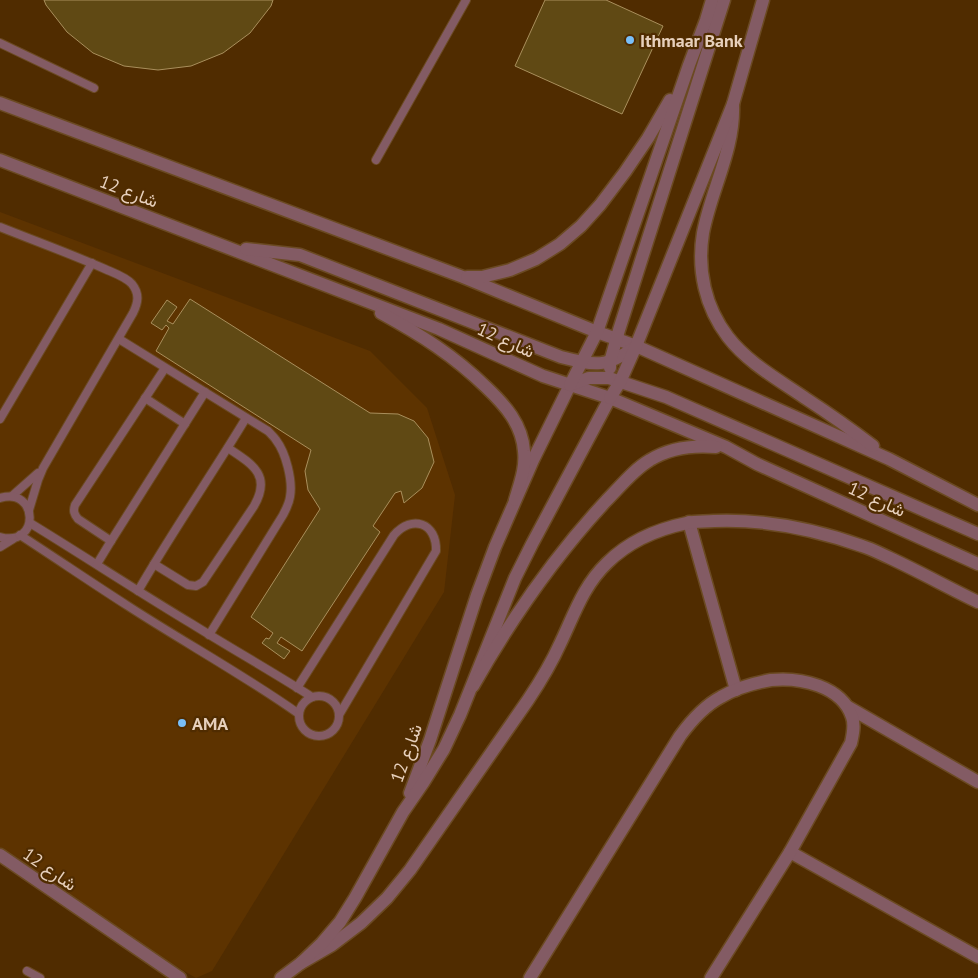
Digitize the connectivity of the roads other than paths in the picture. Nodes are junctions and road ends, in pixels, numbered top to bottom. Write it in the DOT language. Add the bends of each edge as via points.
graph roads {
  1 [pos="466,0"];
  2 [pos="712,0"];
  3 [pos="724,0"];
  4 [pos="764,0"];
  5 [pos="0,43"];
  6 [pos="688,64"];
  7 [pos="94,88"];
  8 [pos="0,103"];
  9 [pos="733,104"];
  10 [pos="0,160"];
  11 [pos="376,160"];
  12 [pos="0,227"];
  13 [pos="230,248"];
  14 [pos="92,263"];
  15 [pos="463,276"];
  16 [pos="334,288"];
  17 [pos="596,332"];
  18 [pos="119,339"];
  19 [pos="617,339"];
  20 [pos="636,346"];
  21 [pos="582,362"];
  22 [pos="610,362"];
  23 [pos="165,368"];
  24 [pos="614,380"];
  25 [pos="570,385"];
  26 [pos="204,392"];
  27 [pos="145,398"];
  28 [pos="610,398"];
  29 [pos="246,418"];
  30 [pos="0,419"];
  31 [pos="185,424"];
  32 [pos="726,447"];
  33 [pos="228,448"];
  34 [pos="889,459"];
  35 [pos="43,468"];
  36 [pos="12,496"];
  37 [pos="0,498"];
  38 [pos="515,500"];
  39 [pos="978,505"];
  40 [pos="29,510"];
  41 [pos="689,522"];
  42 [pos="30,523"];
  43 [pos="978,534"];
  44 [pos="0,537"];
  45 [pos="17,537"];
  46 [pos="110,541"];
  47 [pos="0,547"];
  48 [pos="97,564"];
  49 [pos="154,564"];
  50 [pos="978,564"];
  51 [pos="138,591"];
  52 [pos="978,602"];
  53 [pos="209,635"];
  54 [pos="473,686"];
  55 [pos="297,688"];
  56 [pos="736,690"];
  57 [pos="312,698"];
  58 [pos="848,707"];
  59 [pos="299,714"];
  60 [pos="339,715"];
  61 [pos="978,782"];
  62 [pos="404,812"];
  63 [pos="790,852"];
  64 [pos="0,855"];
  65 [pos="978,957"];
  66 [pos="301,963"];
  67 [pos="27,971"];
  68 [pos="40,978"];
  69 [pos="180,978"];
  70 [pos="281,978"];
  71 [pos="530,978"];
  72 [pos="711,978"];
  1 -- 11 [label="lane"];
  2 -- 6 [label="street"];
  3 -- 19 [label="street"];
  4 -- 9 [label="street"];
  5 -- 7 [label="lane"];
  6 -- 15 [label="street" via="648,138 581,226 536,259 482,277"];
  6 -- 17 [label="street"];
  8 -- 15 [label="street, شارع 12"];
  9 -- 20 [label="street"];
  9 -- 34 [label="street" via="731,135 703,233 701,254 706,297 715,318 744,354"];
  10 -- 13 [label="street, شارع 12"];
  12 -- 14 [label="lane"];
  13 -- 16 [label="street, شارع 12"];
  13 -- 21 [label="street" via="300,255 561,358"];
  14 -- 18 [label="lane" via="132,283 137,293 138,303"];
  14 -- 30 [label="lane"];
  15 -- 17 [label="street, شارع 12"];
  16 -- 25 [label="street, شارع 12"];
  16 -- 38 [label="street" via="430,341 503,403 516,424 524,449 523,476"];
  17 -- 19 [label="street, شارع 12"];
  17 -- 21 [label="street"];
  18 -- 23 [label="lane"];
  18 -- 35 [label="lane"];
  19 -- 20 [label="street, شارع 12"];
  19 -- 22 [label="street"];
  20 -- 22 [label="street"];
  20 -- 24 [label="street"];
  20 -- 34 [label="street"];
  21 -- 22 [label="street"];
  21 -- 25 [label="street"];
  22 -- 24 [label="street"];
  23 -- 26 [label="lane"];
  23 -- 27 [label="lane"];
  24 -- 25 [label="street" via="589,378"];
  24 -- 28 [label="street"];
  24 -- 43 [label="street" via="666,397"];
  25 -- 28 [label="street"];
  25 -- 38 [label="street, شارع 12"];
  26 -- 29 [label="lane"];
  26 -- 31 [label="lane"];
  27 -- 31 [label="lane"];
  27 -- 46 [label="lane" via="75,504 78,519"];
  28 -- 32 [label="street, شارع 12"];
  28 -- 54 [label="street, شارع 12" via="523,561"];
  29 -- 33 [label="lane"];
  29 -- 53 [label="lane" via="276,439 290,475 290,496 283,516"];
  31 -- 46 [label="lane"];
  32 -- 50 [label="street, شارع 12"];
  32 -- 54 [label="street" via="681,448 665,452 637,469 590,519 526,599"];
  33 -- 49 [label="lane"];
  33 -- 49 [label="lane" via="249,462 260,478 261,488 254,506 203,582 196,586 188,585"];
  34 -- 39 [label="street"];
  35 -- 36 [label="lane"];
  35 -- 40 [label="lane"];
  36 -- 37 [label="lane"];
  36 -- 40 [label="lane"];
  38 -- 62 [label="street, شارع 12" via="477,595"];
  40 -- 42 [label="lane"];
  41 -- 52 [label="street" via="733,520 778,524 821,533 864,547"];
  41 -- 56 [label="street"];
  41 -- 66 [label="street" via="638,540 607,562 587,586 553,658 528,700 410,870 361,923"];
  42 -- 45 [label="lane" via="26,531"];
  42 -- 48 [label="lane"];
  44 -- 45 [label="lane"];
  45 -- 47 [label="lane"];
  45 -- 59 [label="lane"];
  46 -- 48 [label="lane"];
  48 -- 51 [label="lane"];
  49 -- 51 [label="lane"];
  51 -- 53 [label="lane"];
  53 -- 55 [label="lane"];
  54 -- 62 [label="street, شارع 12" via="444,749"];
  55 -- 57 [label="lane"];
  55 -- 60 [label="lane" via="394,535 408,524 426,526 433,533 436,551"];
  56 -- 58 [label="street" via="773,680 812,683 830,690"];
  56 -- 71 [label="street" via="704,708 680,736"];
  57 -- 59 [label="lane" via="301,707"];
  57 -- 60 [label="lane" via="330,700"];
  58 -- 61 [label="street"];
  58 -- 63 [label="street" via="854,730 851,743"];
  59 -- 60 [label="lane" via="303,728 315,736 329,734"];
  62 -- 66 [label="street, شارع 12" via="340,922"];
  63 -- 65 [label="street"];
  63 -- 72 [label="street"];
  64 -- 69 [label="street, شارع 12"];
  66 -- 70 [label="street, شارع 12"];
  67 -- 68 [label="lane"];
}
